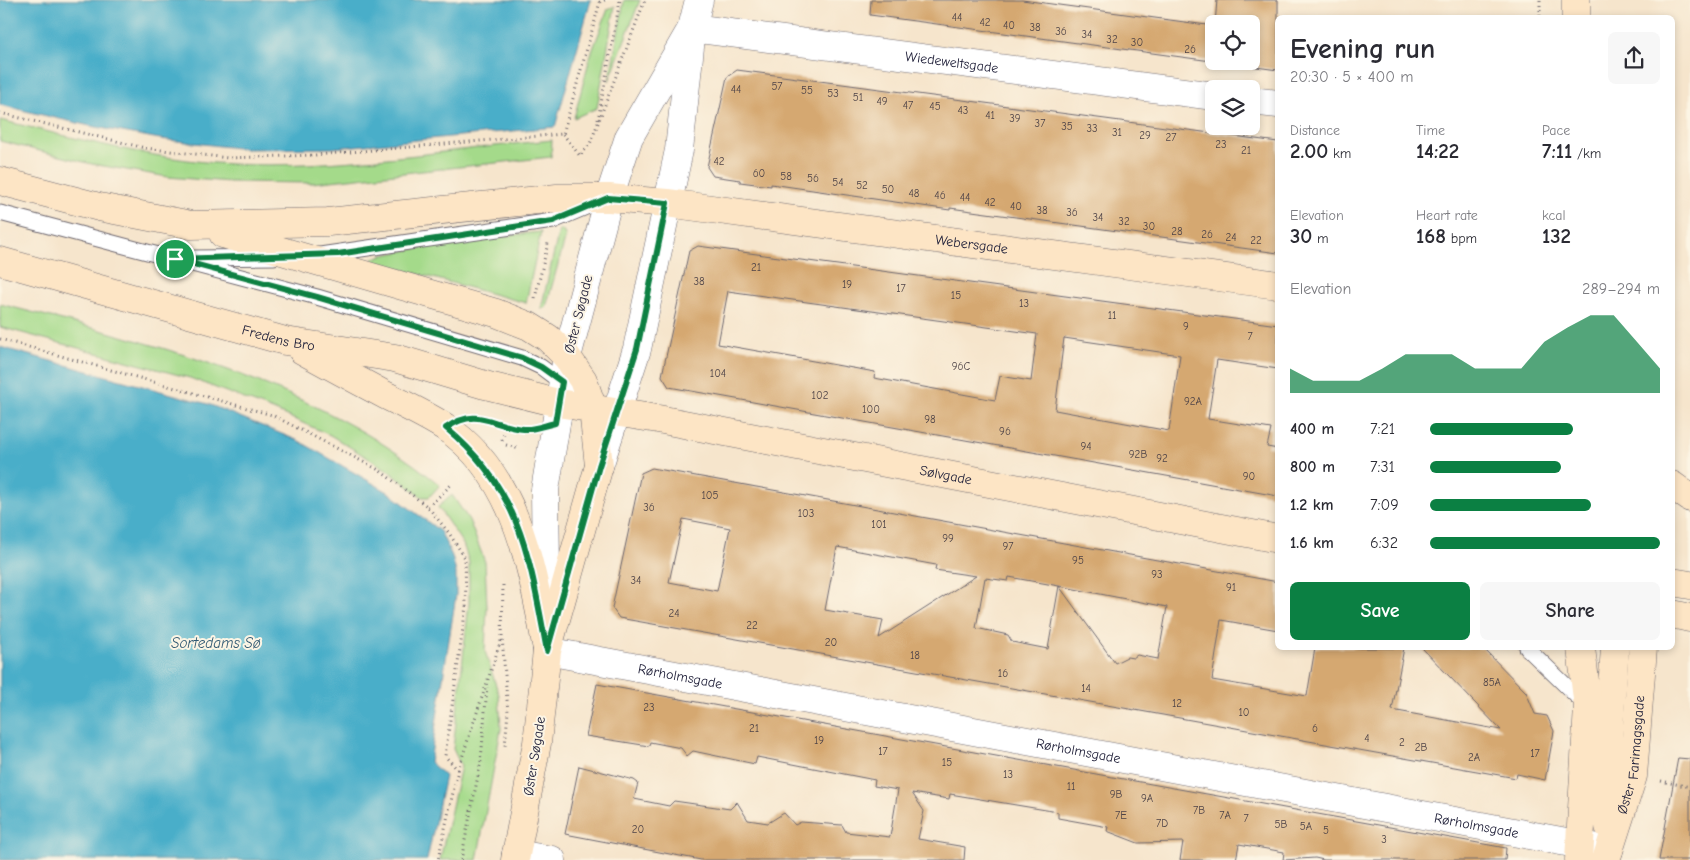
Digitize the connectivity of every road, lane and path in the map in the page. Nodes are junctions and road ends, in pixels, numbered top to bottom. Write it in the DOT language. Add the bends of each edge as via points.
graph roads {
  1 [pos="605,0"];
  2 [pos="620,0"];
  3 [pos="645,0"];
  4 [pos="699,0"];
  5 [pos="1540,0"];
  6 [pos="1576,0"];
  7 [pos="1540,15"];
  8 [pos="1576,15"];
  9 [pos="692,28"];
  10 [pos="1205,95"];
  11 [pos="1260,102"];
  12 [pos="1275,104"];
  13 [pos="0,113"];
  14 [pos="596,129"];
  15 [pos="563,134"];
  16 [pos="0,181"];
  17 [pos="608,198"];
  18 [pos="667,203"];
  19 [pos="0,212"];
  20 [pos="191,225"];
  21 [pos="548,240"];
  22 [pos="300,256"];
  23 [pos="175,259"];
  24 [pos="0,261"];
  25 [pos="1275,285"];
  26 [pos="534,306"];
  27 [pos="0,339"];
  28 [pos="285,341"];
  29 [pos="560,391"];
  30 [pos="604,410"];
  31 [pos="446,428"];
  32 [pos="501,444"];
  33 [pos="520,449"];
  34 [pos="452,484"];
  35 [pos="1675,486"];
  36 [pos="1690,498"];
  37 [pos="428,507"];
  38 [pos="1275,538"];
  39 [pos="502,580"];
  40 [pos="1675,582"];
  41 [pos="1690,585"];
  42 [pos="1675,615"];
  43 [pos="1690,618"];
  44 [pos="502,637"];
  45 [pos="1529,650"];
  46 [pos="1581,650"];
  47 [pos="1615,650"];
  48 [pos="1643,650"];
  49 [pos="547,651"];
  50 [pos="487,687"];
  51 [pos="1588,708"];
  52 [pos="504,752"];
  53 [pos="458,770"];
  54 [pos="1579,852"];
  55 [pos="1608,855"];
  56 [pos="516,857"];
  57 [pos="438,860"];
  58 [pos="461,860"];
  59 [pos="552,860"];
  1 -- 15 [label="path" via="600,2"];
  2 -- 14 [label="path"];
  3 -- 14 [label="path"];
  4 -- 9 [label="street, Øster Søgade"];
  5 -- 7 [label="path"];
  6 -- 8 [label="street"];
  9 -- 10 [label="street, Wiedeweltsgade"];
  9 -- 17 [label="street, Øster Søgade" via="630,137"];
  9 -- 18 [label="street, Øster Søgade" via="679,150"];
  11 -- 12 [label="street"];
  13 -- 15 [label="path" via="145,148 228,158 315,155"];
  14 -- 15 [label="path" via="580,156"];
  16 -- 20 [label="street" via="99,207"];
  17 -- 18 [label="street, Webersgade"];
  17 -- 20 [label="street" via="528,200 328,222"];
  17 -- 22 [label="lane" via="553,221 338,254"];
  17 -- 29 [label="street, Øster Søgade"];
  18 -- 25 [label="street, Webersgade"];
  18 -- 30 [label="street, Øster Søgade" via="637,349"];
  19 -- 23 [label="lane"];
  20 -- 22 [label="street"];
  21 -- 26 [label="path"];
  22 -- 23 [label="lane"];
  22 -- 29 [label="street" via="496,313 529,326 548,338"];
  23 -- 29 [label="lane" via="522,358 541,367"];
  24 -- 28 [label="street, Fredens Bro"];
  27 -- 37 [label="path" via="272,415 379,470"];
  28 -- 29 [label="street, Fredens Bro" via="395,358 485,385"];
  28 -- 31 [label="street"];
  29 -- 30 [label="street, Fredens Bro"];
  29 -- 30 [label="street" via="583,380"];
  29 -- 31 [label="path" via="524,429 470,416 460,418"];
  29 -- 49 [label="street, Øster Søgade" via="545,490"];
  30 -- 38 [label="street, Sølvgade"];
  30 -- 49 [label="street, Øster Søgade" via="599,466"];
  31 -- 49 [label="street" via="480,459 513,514 532,573"];
  32 -- 33 [label="path"];
  34 -- 37 [label="path"];
  35 -- 36 [label="street"];
  37 -- 53 [label="path" via="465,558 466,606 445,756"];
  39 -- 44 [label="path"];
  40 -- 41 [label="street"];
  42 -- 43 [label="street"];
  44 -- 50 [label="path"];
  44 -- 52 [label="path" via="508,712"];
  45 -- 51 [label="lane"];
  46 -- 51 [label="street"];
  47 -- 55 [label="street" via="1608,742"];
  48 -- 55 [label="street, Øster Farimagsgade" via="1633,776"];
  49 -- 54 [label="street, Rørholmsgade"];
  49 -- 56 [label="street, Øster Søgade" via="537,743"];
  50 -- 53 [label="path"];
  50 -- 58 [label="path" via="481,761"];
  51 -- 54 [label="street"];
  53 -- 57 [label="path"];
  54 -- 55 [label="street, Rørholmsgade"];
  56 -- 59 [label="street"];
}
